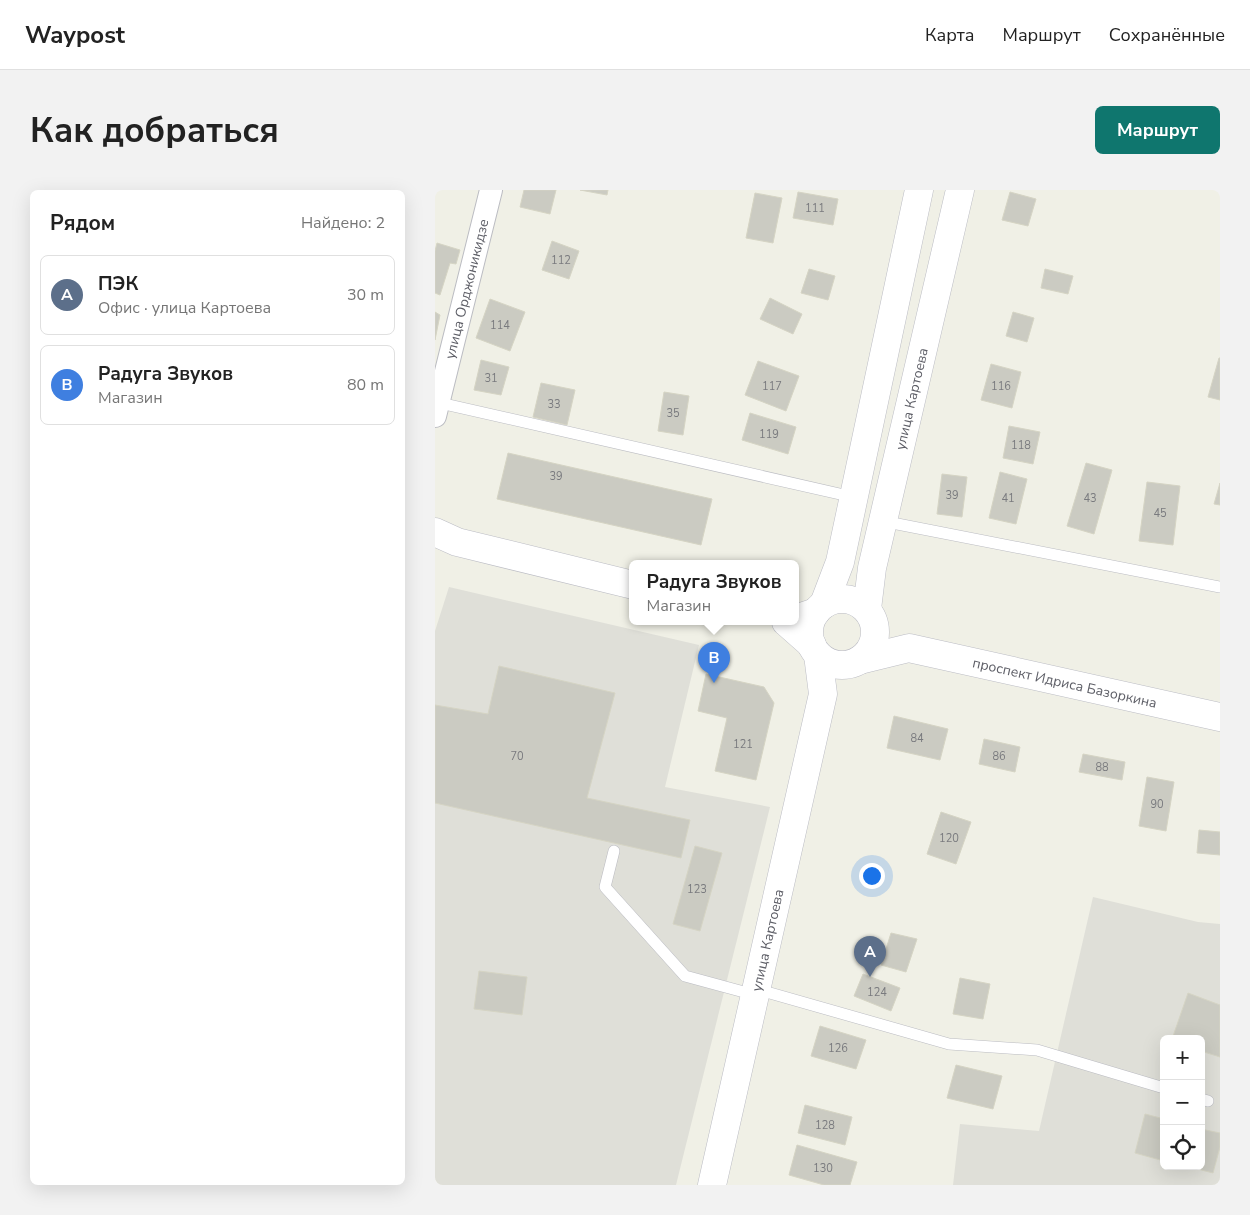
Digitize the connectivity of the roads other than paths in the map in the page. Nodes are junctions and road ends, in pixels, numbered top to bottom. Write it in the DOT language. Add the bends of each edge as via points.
graph roads {
  1 [pos="491,190"];
  2 [pos="919,190"];
  3 [pos="960,190"];
  4 [pos="437,407"];
  5 [pos="853,497"];
  6 [pos="883,521"];
  7 [pos="435,532"];
  8 [pos="629,583"];
  9 [pos="1220,587"];
  10 [pos="812,612"];
  11 [pos="870,614"];
  12 [pos="789,625"];
  13 [pos="909,648"];
  14 [pos="815,650"];
  15 [pos="855,662"];
  16 [pos="823,694"];
  17 [pos="1220,717"];
  18 [pos="614,851"];
  19 [pos="756,992"];
  20 [pos="1160,1087"];
  21 [pos="712,1185"];
  1 -- 4 [label="street, улица Орджоникидзе"];
  2 -- 5 [label="main road"];
  3 -- 6 [label="main road, улица Картоева"];
  4 -- 5 [label="lane"];
  5 -- 10 [label="main road" via="839,562"];
  6 -- 9 [label="lane"];
  6 -- 11 [label="main road, улица Картоева" via="872,568"];
  7 -- 8 [label="main road" via="457,542"];
  10 -- 11 [label="main road" via="835,600 847,599 857,602"];
  10 -- 14 [label="main road" via="809,634"];
  11 -- 13 [label="main road, проспект Идриса Базоркина"];
  11 -- 15 [label="main road" via="876,630 874,642 869,652"];
  12 -- 14 [label="main road"];
  13 -- 15 [label="main road, проспект Идриса Базоркина"];
  13 -- 17 [label="main road, проспект Идриса Базоркина"];
  14 -- 15 [label="main road" via="827,662 838,665"];
  14 -- 16 [label="main road, улица Картоева"];
  15 -- 16 [label="main road, улица Картоева"];
  16 -- 19 [label="main road, улица Картоева"];
  18 -- 19 [label="lane" via="605,887 685,976"];
  19 -- 20 [label="lane" via="949,1044 1037,1050"];
  19 -- 21 [label="main road, улица Картоева"];
}
